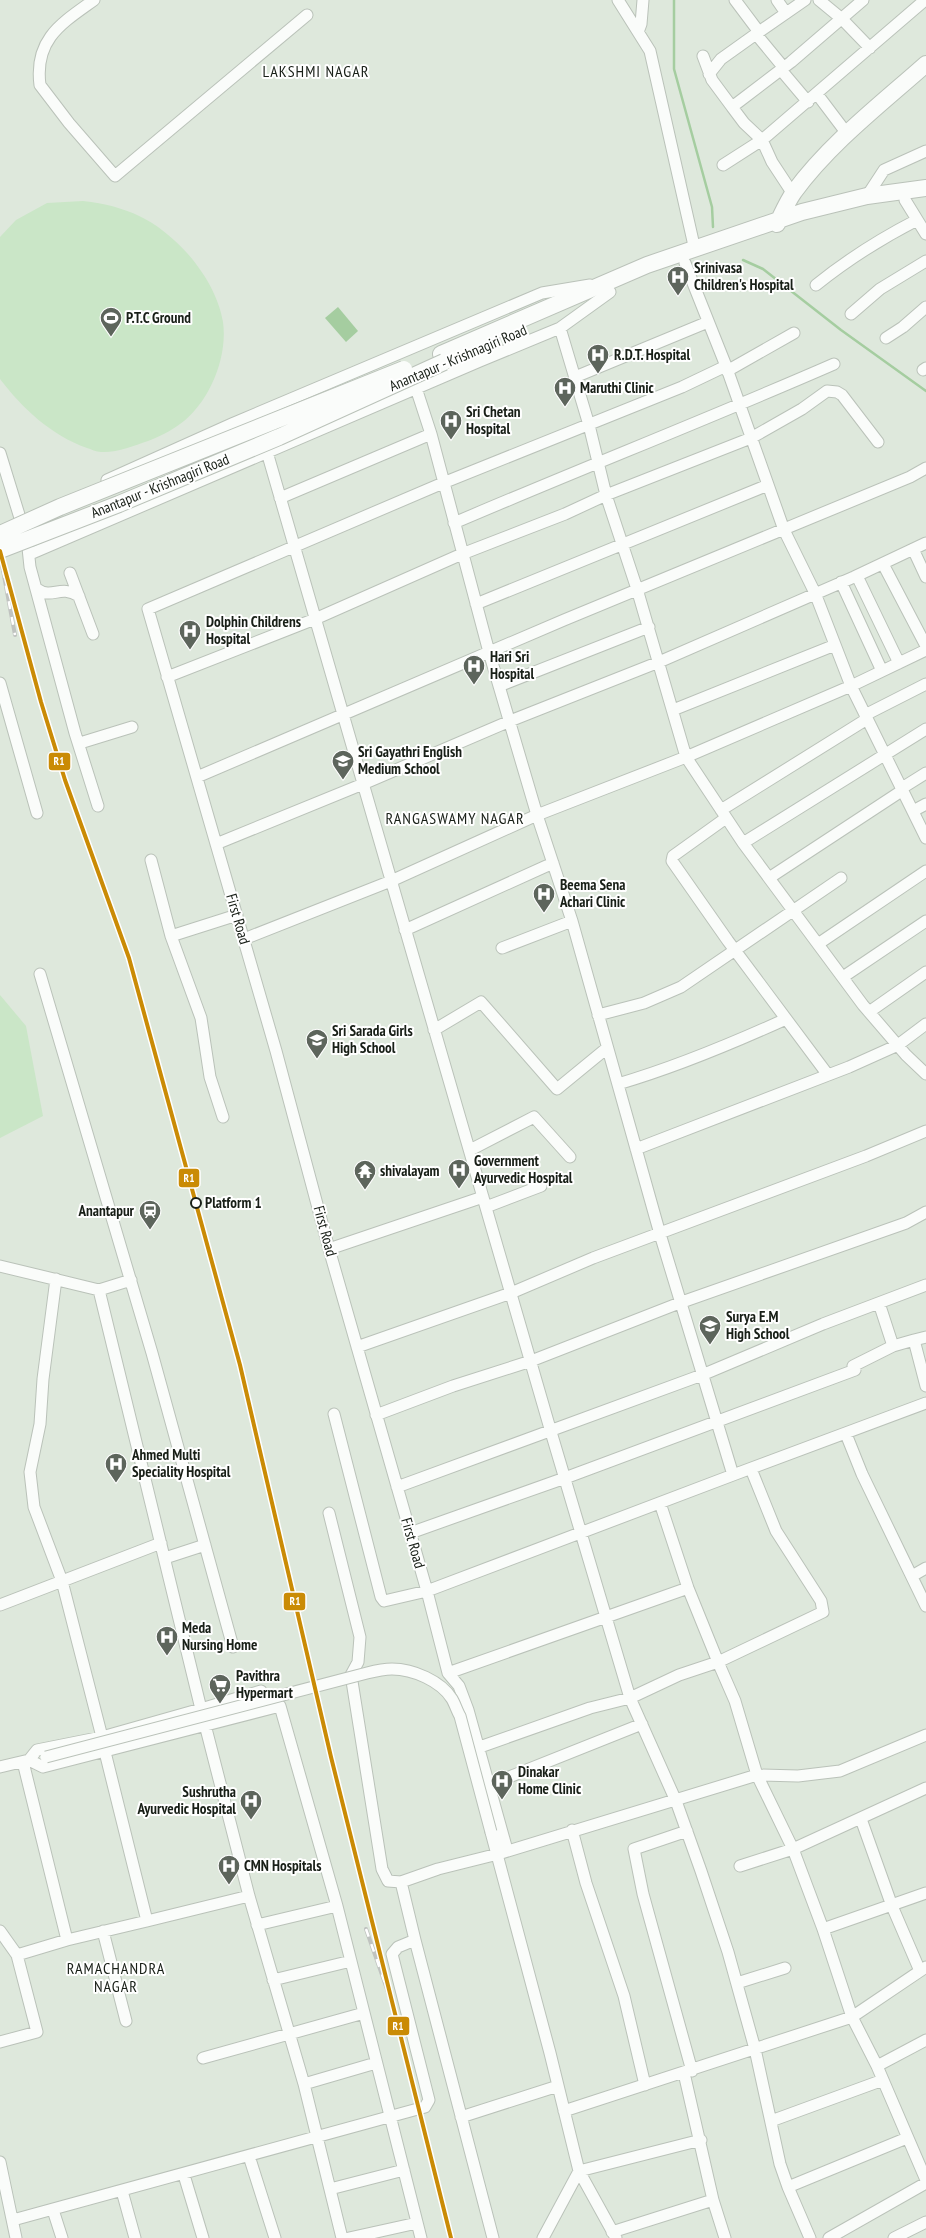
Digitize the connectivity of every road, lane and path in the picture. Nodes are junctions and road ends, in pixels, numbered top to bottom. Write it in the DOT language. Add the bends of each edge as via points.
graph roads {
  1 [pos="94,0"];
  2 [pos="618,0"];
  3 [pos="643,0"];
  4 [pos="735,0"];
  5 [pos="777,0"];
  6 [pos="805,0"];
  7 [pos="819,0"];
  8 [pos="862,0"];
  9 [pos="925,0"];
  10 [pos="786,13"];
  11 [pos="307,15"];
  12 [pos="842,19"];
  13 [pos="638,32"];
  14 [pos="757,33"];
  15 [pos="870,48"];
  16 [pos="703,56"];
  17 [pos="926,64"];
  18 [pos="782,69"];
  19 [pos="709,74"];
  20 [pos="926,75"];
  21 [pos="817,94"];
  22 [pos="808,102"];
  23 [pos="732,107"];
  24 [pos="848,135"];
  25 [pos="762,140"];
  26 [pos="926,151"];
  27 [pos="723,164"];
  28 [pos="926,188"];
  29 [pos="793,194"];
  30 [pos="867,196"];
  31 [pos="926,197"];
  32 [pos="905,200"];
  33 [pos="803,216"];
  34 [pos="917,220"];
  35 [pos="776,226"];
  36 [pos="926,234"];
  37 [pos="695,250"];
  38 [pos="926,261"];
  39 [pos="685,263"];
  40 [pos="816,285"];
  41 [pos="608,287"];
  42 [pos="926,307"];
  43 [pos="851,314"];
  44 [pos="708,322"];
  45 [pos="560,328"];
  46 [pos="794,333"];
  47 [pos="886,338"];
  48 [pos="443,358"];
  49 [pos="834,364"];
  50 [pos="726,368"];
  51 [pos="575,377"];
  52 [pos="416,388"];
  53 [pos="740,405"];
  54 [pos="589,425"];
  55 [pos="431,434"];
  56 [pos="751,438"];
  57 [pos="878,442"];
  58 [pos="267,452"];
  59 [pos="0,453"];
  60 [pos="598,462"];
  61 [pos="926,468"];
  62 [pos="443,483"];
  63 [pos="768,485"];
  64 [pos="606,495"];
  65 [pos="280,498"];
  66 [pos="20,519"];
  67 [pos="454,523"];
  68 [pos="784,530"];
  69 [pos="0,534"];
  70 [pos="926,543"];
  71 [pos="622,544"];
  72 [pos="294,546"];
  73 [pos="913,549"];
  74 [pos="0,550"];
  75 [pos="30,554"];
  76 [pos="462,554"];
  77 [pos="883,564"];
  78 [pos="70,573"];
  79 [pos="857,576"];
  80 [pos="926,577"];
  81 [pos="841,582"];
  82 [pos="37,589"];
  83 [pos="637,589"];
  84 [pos="816,593"];
  85 [pos="79,596"];
  86 [pos="476,604"];
  87 [pos="315,619"];
  88 [pos="649,627"];
  89 [pos="92,634"];
  90 [pos="835,645"];
  91 [pos="926,646"];
  92 [pos="926,650"];
  93 [pos="489,652"];
  94 [pos="659,662"];
  95 [pos="899,663"];
  96 [pos="882,671"];
  97 [pos="167,677"];
  98 [pos="0,683"];
  99 [pos="926,684"];
  100 [pos="499,686"];
  101 [pos="851,686"];
  102 [pos="673,710"];
  103 [pos="342,714"];
  104 [pos="866,717"];
  105 [pos="510,721"];
  106 [pos="132,727"];
  107 [pos="926,729"];
  108 [pos="80,743"];
  109 [pos="885,755"];
  110 [pos="686,757"];
  111 [pos="926,773"];
  112 [pos="197,777"];
  113 [pos="363,784"];
  114 [pos="903,789"];
  115 [pos="926,804"];
  116 [pos="98,806"];
  117 [pos="913,811"];
  118 [pos="37,813"];
  119 [pos="724,814"];
  120 [pos="537,815"];
  121 [pos="926,838"];
  122 [pos="743,843"];
  123 [pos="216,844"];
  124 [pos="151,860"];
  125 [pos="553,863"];
  126 [pos="926,871"];
  127 [pos="769,878"];
  128 [pos="841,878"];
  129 [pos="391,881"];
  130 [pos="793,911"];
  131 [pos="237,915"];
  132 [pos="572,920"];
  133 [pos="926,921"];
  134 [pos="405,930"];
  135 [pos="171,936"];
  136 [pos="244,939"];
  137 [pos="818,944"];
  138 [pos="502,948"];
  139 [pos="735,950"];
  140 [pos="926,972"];
  141 [pos="40,974"];
  142 [pos="843,978"];
  143 [pos="870,1012"];
  144 [pos="598,1015"];
  145 [pos="786,1019"];
  146 [pos="926,1024"];
  147 [pos="434,1030"];
  148 [pos="898,1045"];
  149 [pos="607,1048"];
  150 [pos="926,1074"];
  151 [pos="828,1075"];
  152 [pos="618,1084"];
  153 [pos="223,1117"];
  154 [pos="926,1131"];
  155 [pos="636,1149"];
  156 [pos="470,1150"];
  157 [pos="570,1157"];
  158 [pos="541,1186"];
  159 [pos="485,1202"];
  160 [pos="926,1212"];
  161 [pos="660,1234"];
  162 [pos="329,1249"];
  163 [pos="0,1266"];
  164 [pos="56,1279"];
  165 [pos="131,1280"];
  166 [pos="926,1285"];
  167 [pos="99,1290"];
  168 [pos="511,1293"];
  169 [pos="682,1302"];
  170 [pos="879,1303"];
  171 [pos="926,1337"];
  172 [pos="914,1340"];
  173 [pos="893,1346"];
  174 [pos="357,1347"];
  175 [pos="531,1361"];
  176 [pos="702,1375"];
  177 [pos="926,1386"];
  178 [pos="926,1403"];
  179 [pos="334,1414"];
  180 [pos="376,1415"];
  181 [pos="715,1423"];
  182 [pos="551,1432"];
  183 [pos="846,1434"];
  184 [pos="751,1469"];
  185 [pos="733,1475"];
  186 [pos="565,1478"];
  187 [pos="397,1487"];
  188 [pos="660,1503"];
  189 [pos="329,1513"];
  190 [pos="410,1533"];
  191 [pos="581,1533"];
  192 [pos="162,1543"];
  193 [pos="205,1545"];
  194 [pos="165,1558"];
  195 [pos="926,1568"];
  196 [pos="912,1576"];
  197 [pos="62,1582"];
  198 [pos="688,1588"];
  199 [pos="427,1591"];
  200 [pos="0,1605"];
  201 [pos="926,1606"];
  202 [pos="607,1616"];
  203 [pos="233,1647"];
  204 [pos="718,1662"];
  205 [pos="448,1673"];
  206 [pos="261,1691"];
  207 [pos="630,1698"];
  208 [pos="201,1710"];
  209 [pos="642,1724"];
  210 [pos="205,1725"];
  211 [pos="926,1735"];
  212 [pos="102,1737"];
  213 [pos="477,1748"];
  214 [pos="105,1752"];
  215 [pos="26,1761"];
  216 [pos="1,1765"];
  217 [pos="757,1775"];
  218 [pos="489,1785"];
  219 [pos="926,1788"];
  220 [pos="676,1801"];
  221 [pos="861,1819"];
  222 [pos="572,1830"];
  223 [pos="687,1831"];
  224 [pos="793,1849"];
  225 [pos="502,1852"];
  226 [pos="740,1866"];
  227 [pos="401,1882"];
  228 [pos="926,1893"];
  229 [pos="249,1896"];
  230 [pos="337,1906"];
  231 [pos="892,1906"];
  232 [pos="147,1921"];
  233 [pos="257,1924"];
  234 [pos="823,1928"];
  235 [pos="0,1931"];
  236 [pos="103,1931"];
  237 [pos="67,1940"];
  238 [pos="414,1940"];
  239 [pos="17,1955"];
  240 [pos="351,1961"];
  241 [pos="785,1968"];
  242 [pos="923,1969"];
  243 [pos="273,1980"];
  244 [pos="737,1983"];
  245 [pos="364,2013"];
  246 [pos="852,2017"];
  247 [pos="126,2021"];
  248 [pos="288,2033"];
  249 [pos="926,2040"];
  250 [pos="0,2042"];
  251 [pos="755,2049"];
  252 [pos="203,2058"];
  253 [pos="376,2063"];
  254 [pos="877,2066"];
  255 [pos="688,2072"];
  256 [pos="883,2080"];
  257 [pos="304,2084"];
  258 [pos="645,2085"];
  259 [pos="558,2086"];
  260 [pos="564,2112"];
  261 [pos="392,2117"];
  262 [pos="461,2117"];
  263 [pos="771,2121"];
  264 [pos="317,2138"];
  265 [pos="907,2138"];
  266 [pos="701,2140"];
  267 [pos="249,2156"];
  268 [pos="0,2162"];
  269 [pos="404,2170"];
  270 [pos="579,2171"];
  271 [pos="184,2174"];
  272 [pos="926,2180"];
  273 [pos="926,2183"];
  274 [pos="788,2187"];
  275 [pos="330,2189"];
  276 [pos="3,2190"];
  277 [pos="122,2192"];
  278 [pos="713,2200"];
  279 [pos="52,2210"];
  280 [pos="13,2220"];
  281 [pos="926,2222"];
  282 [pos="417,2223"];
  283 [pos="614,2235"];
  284 [pos="16,2238"];
  285 [pos="62,2238"];
  286 [pos="135,2238"];
  287 [pos="203,2238"];
  288 [pos="275,2238"];
  289 [pos="342,2238"];
  290 [pos="349,2238"];
  291 [pos="421,2238"];
  292 [pos="493,2238"];
  293 [pos="543,2238"];
  294 [pos="725,2238"];
  295 [pos="810,2238"];
  296 [pos="828,2238"];
  297 [pos="894,2238"];
  1 -- 11 [label="street" via="52,33 43,54 40,85 115,176"];
  2 -- 13 [label="street"];
  3 -- 13 [label="street" via="642,24"];
  4 -- 14 [label="street"];
  5 -- 10 [label="street"];
  6 -- 10 [label="street"];
  7 -- 12 [label="street"];
  8 -- 12 [label="street"];
  9 -- 15 [label="street"];
  10 -- 14 [label="street"];
  12 -- 15 [label="street"];
  12 -- 18 [label="street"];
  13 -- 37 [label="street" via="650,51"];
  14 -- 18 [label="street"];
  14 -- 19 [label="street" via="721,59"];
  15 -- 21 [label="street"];
  16 -- 19 [label="street"];
  17 -- 24 [label="highway"];
  18 -- 22 [label="street"];
  18 -- 23 [label="street"];
  19 -- 23 [label="street"];
  20 -- 33 [label="highway" via="852,141 810,184 803,197"];
  21 -- 22 [label="street"];
  21 -- 24 [label="street"];
  22 -- 25 [label="street"];
  23 -- 25 [label="street"];
  24 -- 29 [label="highway"];
  25 -- 27 [label="street"];
  25 -- 29 [label="street" via="772,162"];
  26 -- 30 [label="street" via="884,170"];
  28 -- 30 [label="highway, Anantapur - Krishnagiri Road"];
  29 -- 35 [label="highway"];
  30 -- 33 [label="highway, Anantapur - Krishnagiri Road"];
  31 -- 32 [label="highway, Anantapur - Krishnagiri Road"];
  32 -- 33 [label="highway, Anantapur - Krishnagiri Road"];
  32 -- 34 [label="street"];
  33 -- 35 [label="highway, Anantapur - Krishnagiri Road"];
  34 -- 36 [label="street"];
  34 -- 40 [label="street" via="838,267"];
  35 -- 37 [label="highway, Anantapur - Krishnagiri Road"];
  35 -- 39 [label="highway, Anantapur - Krishnagiri Road"];
  37 -- 41 [label="highway, Anantapur - Krishnagiri Road" via="647,265"];
  38 -- 43 [label="street" via="880,289"];
  39 -- 41 [label="highway, Anantapur - Krishnagiri Road"];
  39 -- 44 [label="street"];
  41 -- 45 [label="street"];
  41 -- 48 [label="highway, Anantapur - Krishnagiri Road"];
  41 -- 66 [label="street" via="542,292 234,423"];
  42 -- 47 [label="street"];
  44 -- 50 [label="street"];
  44 -- 51 [label="street"];
  45 -- 51 [label="street"];
  45 -- 52 [label="street"];
  46 -- 50 [label="street"];
  48 -- 69 [label="highway, bridge" via="60,507"];
  48 -- 74 [label="highway, Anantapur - Krishnagiri Road, bridge" via="272,440"];
  49 -- 53 [label="street"];
  50 -- 53 [label="street"];
  50 -- 54 [label="street"];
  51 -- 54 [label="street"];
  52 -- 55 [label="street"];
  52 -- 58 [label="street"];
  53 -- 56 [label="street"];
  53 -- 60 [label="street"];
  54 -- 60 [label="street"];
  54 -- 62 [label="street"];
  55 -- 62 [label="street"];
  55 -- 65 [label="street"];
  56 -- 57 [label="street" via="828,391 842,395"];
  56 -- 63 [label="street"];
  56 -- 64 [label="street"];
  58 -- 65 [label="street"];
  58 -- 75 [label="street"];
  59 -- 66 [label="street"];
  60 -- 64 [label="street"];
  60 -- 67 [label="street"];
  61 -- 68 [label="street"];
  62 -- 67 [label="street"];
  62 -- 72 [label="street"];
  63 -- 68 [label="street"];
  63 -- 71 [label="street"];
  64 -- 71 [label="street"];
  64 -- 76 [label="street" via="565,514"];
  65 -- 72 [label="street"];
  66 -- 75 [label="street"];
  67 -- 76 [label="street"];
  68 -- 83 [label="street"];
  68 -- 84 [label="street"];
  70 -- 73 [label="street"];
  71 -- 83 [label="street"];
  71 -- 86 [label="street"];
  72 -- 87 [label="street"];
  72 -- 97 [label="street, First Road" via="148,609"];
  73 -- 77 [label="street"];
  73 -- 80 [label="street"];
  75 -- 82 [label="street" via="30,567"];
  76 -- 86 [label="street"];
  76 -- 87 [label="street"];
  77 -- 79 [label="street"];
  77 -- 91 [label="street"];
  78 -- 85 [label="street"];
  79 -- 81 [label="street"];
  79 -- 95 [label="street"];
  81 -- 84 [label="street"];
  81 -- 96 [label="street"];
  82 -- 85 [label="street" via="46,594 69,591"];
  82 -- 108 [label="street"];
  83 -- 88 [label="street"];
  83 -- 93 [label="street"];
  84 -- 90 [label="street"];
  84 -- 94 [label="street"];
  85 -- 89 [label="street"];
  86 -- 93 [label="street"];
  87 -- 97 [label="street"];
  87 -- 103 [label="street"];
  88 -- 94 [label="street"];
  88 -- 100 [label="street"];
  90 -- 101 [label="street"];
  90 -- 102 [label="street"];
  92 -- 95 [label="street"];
  93 -- 100 [label="street"];
  93 -- 103 [label="street"];
  94 -- 102 [label="street"];
  94 -- 105 [label="street"];
  95 -- 96 [label="street"];
  96 -- 101 [label="street"];
  97 -- 112 [label="street, First Road"];
  98 -- 118 [label="street"];
  99 -- 104 [label="street"];
  100 -- 105 [label="street"];
  101 -- 104 [label="street"];
  101 -- 110 [label="street"];
  102 -- 110 [label="street"];
  103 -- 112 [label="street"];
  103 -- 113 [label="street"];
  104 -- 109 [label="street"];
  104 -- 119 [label="street"];
  105 -- 113 [label="street"];
  105 -- 120 [label="street"];
  106 -- 108 [label="street"];
  107 -- 109 [label="street"];
  108 -- 116 [label="street"];
  109 -- 114 [label="street"];
  109 -- 122 [label="street"];
  110 -- 119 [label="street"];
  110 -- 120 [label="street"];
  111 -- 114 [label="street"];
  112 -- 123 [label="street, First Road"];
  113 -- 123 [label="street"];
  113 -- 129 [label="street"];
  114 -- 117 [label="street"];
  114 -- 127 [label="street"];
  115 -- 117 [label="street"];
  117 -- 121 [label="street"];
  119 -- 122 [label="street"];
  119 -- 139 [label="street" via="671,859"];
  120 -- 125 [label="street"];
  120 -- 129 [label="street"];
  122 -- 127 [label="street"];
  123 -- 131 [label="street, First Road"];
  124 -- 135 [label="street"];
  125 -- 132 [label="street"];
  125 -- 134 [label="street"];
  126 -- 137 [label="street"];
  127 -- 130 [label="street"];
  128 -- 130 [label="street"];
  129 -- 134 [label="street"];
  129 -- 136 [label="street"];
  130 -- 137 [label="street"];
  130 -- 139 [label="street"];
  131 -- 135 [label="street"];
  131 -- 136 [label="street, First Road"];
  132 -- 138 [label="street"];
  132 -- 144 [label="street"];
  133 -- 142 [label="street"];
  134 -- 147 [label="street"];
  135 -- 153 [label="street" via="201,1018 208,1067"];
  136 -- 162 [label="street, First Road"];
  137 -- 142 [label="street"];
  139 -- 144 [label="street" via="668,994 644,1004"];
  139 -- 145 [label="street"];
  140 -- 143 [label="street"];
  141 -- 165 [label="street"];
  142 -- 143 [label="street"];
  143 -- 148 [label="street"];
  144 -- 149 [label="street"];
  145 -- 151 [label="street"];
  145 -- 152 [label="street" via="742,1040"];
  146 -- 148 [label="street"];
  147 -- 149 [label="street" via="481,1002 557,1089"];
  147 -- 156 [label="street"];
  148 -- 150 [label="street"];
  148 -- 151 [label="street"];
  149 -- 152 [label="street"];
  151 -- 155 [label="street"];
  152 -- 155 [label="street"];
  154 -- 161 [label="street"];
  155 -- 161 [label="street"];
  156 -- 157 [label="street" via="534,1117"];
  156 -- 159 [label="street"];
  158 -- 159 [label="street"];
  159 -- 162 [label="street"];
  159 -- 168 [label="street"];
  160 -- 169 [label="street" via="906,1223"];
  161 -- 168 [label="street" via="593,1258"];
  161 -- 169 [label="street"];
  162 -- 174 [label="street, First Road"];
  163 -- 164 [label="street"];
  164 -- 167 [label="street"];
  164 -- 197 [label="street" via="40,1424 30,1472 34,1507"];
  165 -- 167 [label="street"];
  165 -- 193 [label="street"];
  166 -- 170 [label="street"];
  167 -- 192 [label="street"];
  168 -- 174 [label="street"];
  168 -- 175 [label="street"];
  169 -- 175 [label="street"];
  169 -- 176 [label="street"];
  170 -- 173 [label="street"];
  170 -- 176 [label="street"];
  171 -- 172 [label="street"];
  172 -- 173 [label="street"];
  172 -- 177 [label="street"];
  173 -- 181 [label="street" via="854,1368"];
  174 -- 180 [label="street, First Road"];
  175 -- 180 [label="street" via="453,1386"];
  175 -- 182 [label="street"];
  176 -- 181 [label="street"];
  176 -- 182 [label="street"];
  178 -- 183 [label="street"];
  179 -- 199 [label="street" via="382,1600"];
  180 -- 187 [label="street, First Road"];
  181 -- 185 [label="street"];
  181 -- 186 [label="street"];
  182 -- 186 [label="street"];
  182 -- 187 [label="street"];
  183 -- 184 [label="street"];
  183 -- 196 [label="street" via="862,1474"];
  184 -- 185 [label="street"];
  184 -- 204 [label="street" via="776,1531 821,1601 823,1612"];
  185 -- 188 [label="street"];
  186 -- 190 [label="street"];
  186 -- 191 [label="street"];
  187 -- 190 [label="street, First Road"];
  188 -- 191 [label="street"];
  188 -- 198 [label="street"];
  189 -- 227 [label="street" via="360,1637 358,1662 351,1675 382,1869 388,1881"];
  190 -- 199 [label="street, First Road"];
  191 -- 199 [label="street"];
  191 -- 202 [label="street"];
  192 -- 194 [label="street"];
  192 -- 197 [label="street"];
  193 -- 194 [label="street"];
  193 -- 203 [label="street"];
  194 -- 208 [label="street"];
  195 -- 196 [label="street"];
  196 -- 201 [label="street"];
  197 -- 200 [label="street"];
  197 -- 212 [label="street"];
  198 -- 202 [label="street"];
  198 -- 204 [label="street"];
  199 -- 205 [label="street, First Road"];
  202 -- 205 [label="street"];
  202 -- 207 [label="street"];
  204 -- 207 [label="street" via="679,1675"];
  204 -- 217 [label="street" via="735,1701"];
  205 -- 213 [label="street, First Road" via="459,1686"];
  206 -- 208 [label="street"];
  207 -- 209 [label="street"];
  207 -- 213 [label="street" via="590,1708"];
  208 -- 210 [label="street"];
  208 -- 212 [label="street"];
  209 -- 218 [label="street"];
  209 -- 220 [label="street"];
  210 -- 214 [label="street"];
  210 -- 229 [label="street"];
  210 -- 230 [label="street" via="280,1706"];
  211 -- 217 [label="street" via="840,1771 798,1776"];
  212 -- 215 [label="street" via="38,1750"];
  213 -- 218 [label="street, First Road"];
  214 -- 215 [label="street" via="43,1767"];
  214 -- 232 [label="street"];
  215 -- 216 [label="street"];
  215 -- 225 [label="street, bridge" via="367,1673 392,1669 407,1671 428,1678 452,1699 460,1716 491,1832"];
  215 -- 237 [label="street"];
  217 -- 220 [label="street"];
  217 -- 224 [label="street"];
  218 -- 225 [label="street, First Road"];
  219 -- 221 [label="street"];
  220 -- 222 [label="street"];
  220 -- 223 [label="street"];
  221 -- 224 [label="street"];
  221 -- 231 [label="street"];
  222 -- 225 [label="street"];
  222 -- 258 [label="street" via="586,1883 624,1996"];
  223 -- 244 [label="street"];
  223 -- 255 [label="street" via="634,1849"];
  224 -- 226 [label="street"];
  224 -- 234 [label="street"];
  225 -- 227 [label="street"];
  225 -- 259 [label="street"];
  227 -- 238 [label="street"];
  228 -- 231 [label="street"];
  229 -- 232 [label="street"];
  229 -- 233 [label="street"];
  230 -- 233 [label="street"];
  230 -- 240 [label="street"];
  231 -- 234 [label="street"];
  231 -- 242 [label="street"];
  232 -- 236 [label="street"];
  233 -- 243 [label="street"];
  234 -- 246 [label="street"];
  235 -- 239 [label="street"];
  236 -- 237 [label="street"];
  236 -- 247 [label="street"];
  237 -- 239 [label="street"];
  238 -- 261 [label="street" via="398,1947 392,1954 429,2100 425,2107"];
  238 -- 262 [label="street"];
  239 -- 250 [label="street" via="37,2032"];
  240 -- 243 [label="street"];
  240 -- 245 [label="street"];
  241 -- 244 [label="street"];
  242 -- 246 [label="street"];
  243 -- 248 [label="street"];
  244 -- 251 [label="street"];
  245 -- 248 [label="street"];
  245 -- 253 [label="street"];
  246 -- 251 [label="street"];
  246 -- 254 [label="street"];
  248 -- 252 [label="street"];
  248 -- 257 [label="street"];
  249 -- 254 [label="street"];
  251 -- 255 [label="street"];
  251 -- 263 [label="street"];
  253 -- 257 [label="street"];
  253 -- 261 [label="street"];
  254 -- 256 [label="street"];
  255 -- 258 [label="street"];
  255 -- 266 [label="street"];
  256 -- 263 [label="street"];
  256 -- 265 [label="street"];
  257 -- 264 [label="street"];
  258 -- 260 [label="street"];
  259 -- 260 [label="street"];
  259 -- 262 [label="street"];
  260 -- 270 [label="street"];
  261 -- 264 [label="street"];
  261 -- 269 [label="street"];
  262 -- 292 [label="street"];
  263 -- 274 [label="street" via="780,2164"];
  264 -- 267 [label="street"];
  264 -- 275 [label="street"];
  265 -- 272 [label="street"];
  265 -- 274 [label="street"];
  266 -- 270 [label="street"];
  266 -- 278 [label="street"];
  267 -- 271 [label="street"];
  267 -- 288 [label="street"];
  268 -- 276 [label="street"];
  269 -- 275 [label="street"];
  269 -- 282 [label="street"];
  270 -- 283 [label="street"];
  270 -- 293 [label="street"];
  271 -- 277 [label="street"];
  271 -- 287 [label="street"];
  273 -- 296 [label="street"];
  274 -- 295 [label="street"];
  275 -- 289 [label="street"];
  276 -- 280 [label="street"];
  277 -- 279 [label="street"];
  277 -- 286 [label="street"];
  278 -- 283 [label="street"];
  278 -- 294 [label="street"];
  279 -- 280 [label="street"];
  279 -- 285 [label="street"];
  280 -- 284 [label="street"];
  281 -- 297 [label="street"];
  282 -- 290 [label="street"];
  282 -- 291 [label="street"];
}
